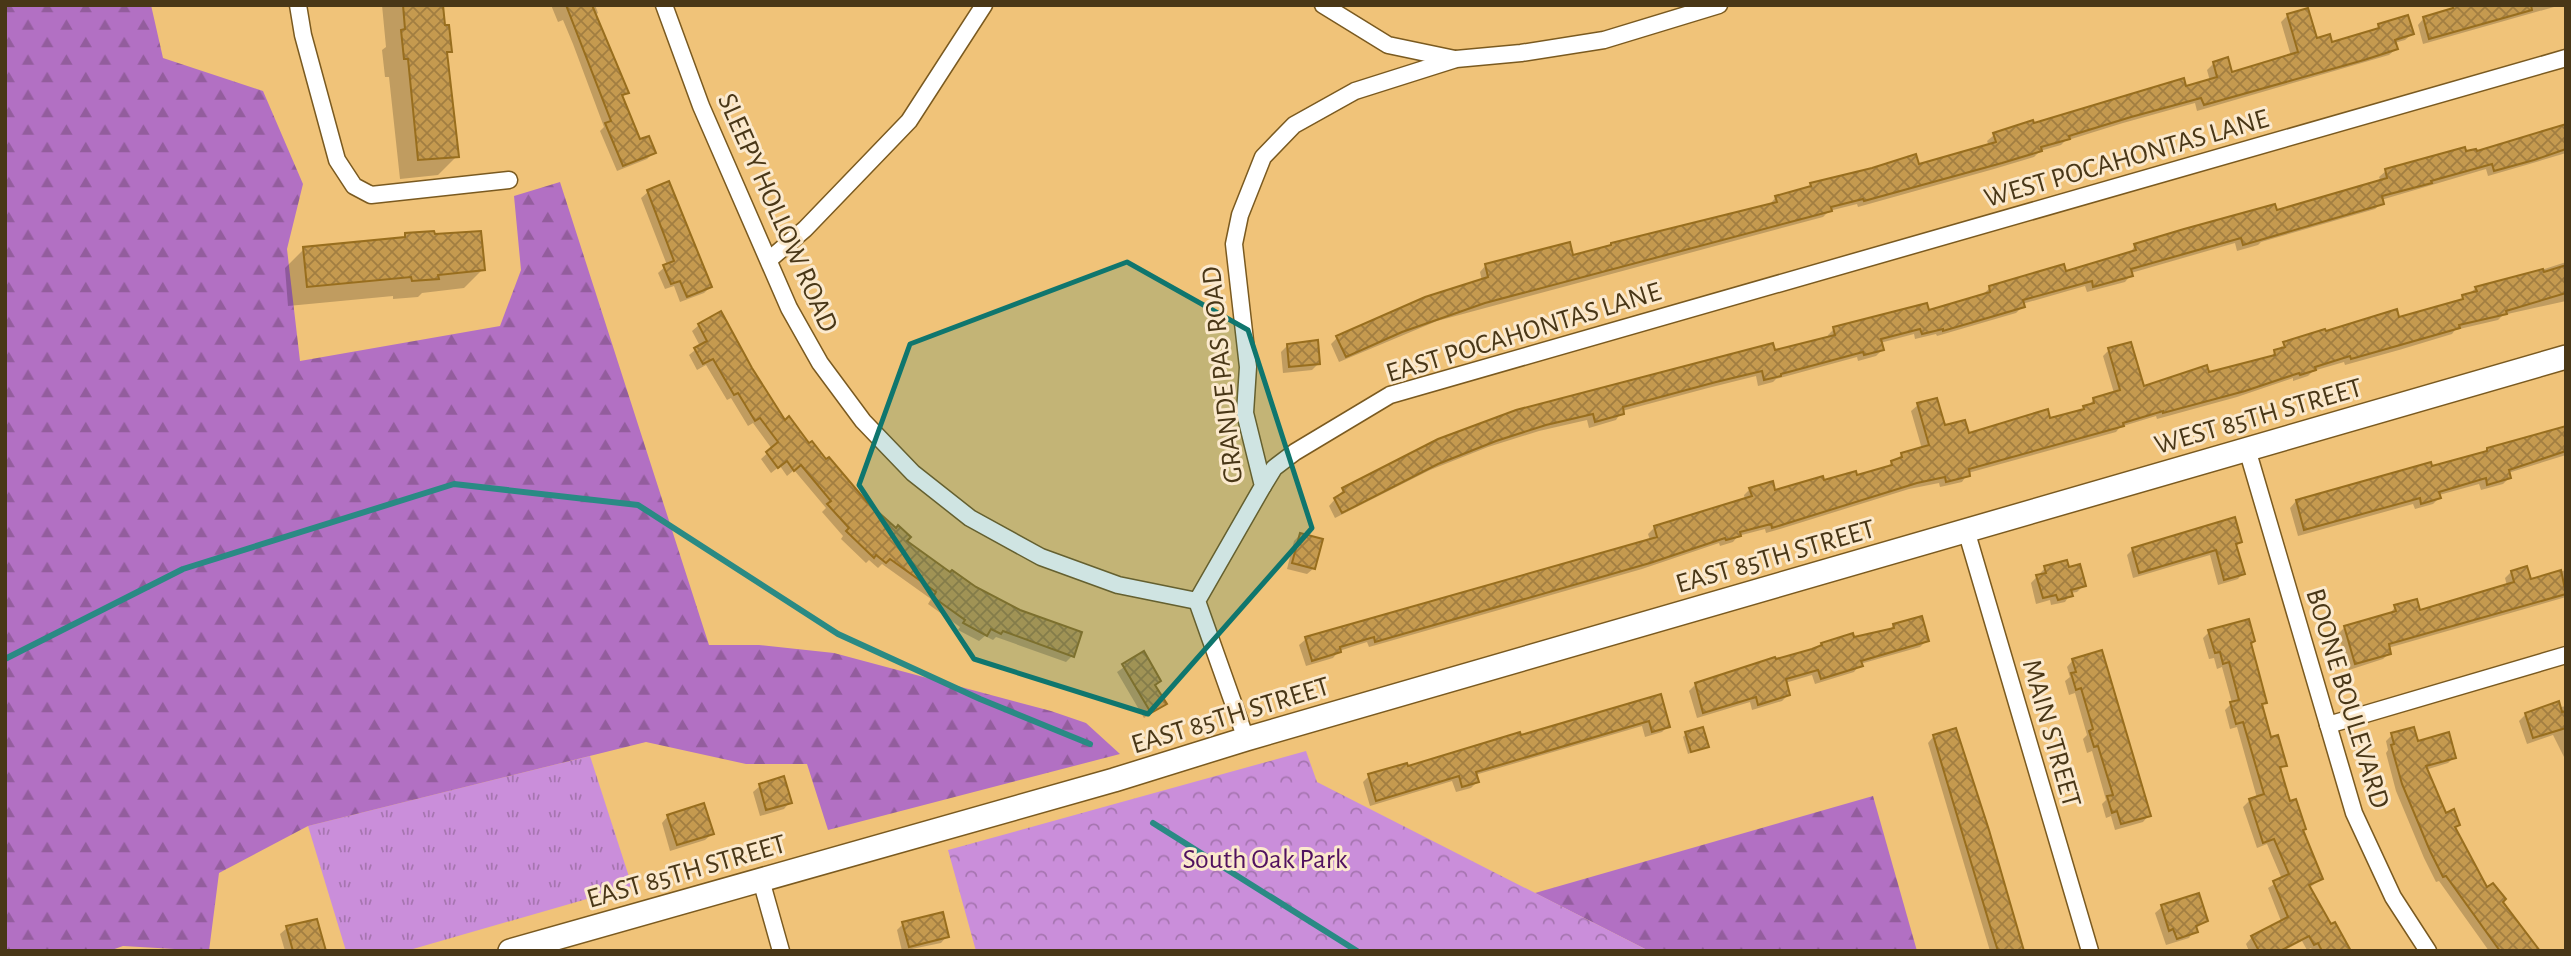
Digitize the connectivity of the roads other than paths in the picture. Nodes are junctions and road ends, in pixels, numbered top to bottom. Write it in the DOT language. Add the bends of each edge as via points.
graph roads {
  1 [pos="298,5"];
  2 [pos="664,5"];
  3 [pos="984,5"];
  4 [pos="1719,5"];
  5 [pos="1324,6"];
  6 [pos="2566,58"];
  7 [pos="1456,59"];
  8 [pos="509,180"];
  9 [pos="770,259"];
  10 [pos="1701,306"];
  11 [pos="2566,357"];
  12 [pos="2247,449"];
  13 [pos="1263,486"];
  14 [pos="1966,530"];
  15 [pos="1197,601"];
  16 [pos="2566,655"];
  17 [pos="2328,726"];
  18 [pos="1246,739"];
  19 [pos="761,880"];
  20 [pos="510,951"];
  21 [pos="782,951"];
  22 [pos="2090,951"];
  23 [pos="2428,951"];
  1 -- 8 [label="street" via="337,160 354,186 371,195"];
  2 -- 9 [label="street, SLEEPY HOLLOW ROAD" via="701,106"];
  3 -- 9 [label="street" via="909,121"];
  4 -- 7 [label="street" via="1604,40"];
  5 -- 7 [label="street" via="1388,45"];
  6 -- 10 [label="street, WEST POCAHONTAS LANE"];
  7 -- 13 [label="street, GRANDE PAS ROAD" via="1355,91 1294,125 1263,156 1234,244 1248,367 1245,413"];
  9 -- 15 [label="street, SLEEPY HOLLOW ROAD" via="789,308 820,363 863,421 913,473 970,517 1041,557 1118,585"];
  10 -- 13 [label="street, EAST POCAHONTAS LANE" via="1390,395 1295,452 1274,468"];
  11 -- 12 [label="main road, WEST 85TH STREET"];
  12 -- 14 [label="main road, WEST 85TH STREET"];
  12 -- 17 [label="street, BOONE BOULEVARD"];
  13 -- 15 [label="street, GRANDE PAS ROAD"];
  14 -- 18 [label="main road, EAST 85TH STREET"];
  14 -- 22 [label="street, MAIN STREET"];
  15 -- 18 [label="street"];
  16 -- 17 [label="street"];
  17 -- 23 [label="street, BOONE BOULEVARD" via="2354,813 2393,897"];
  18 -- 19 [label="main road, EAST 85TH STREET"];
  19 -- 20 [label="main road, EAST 85TH STREET"];
  19 -- 21 [label="street"];
}
